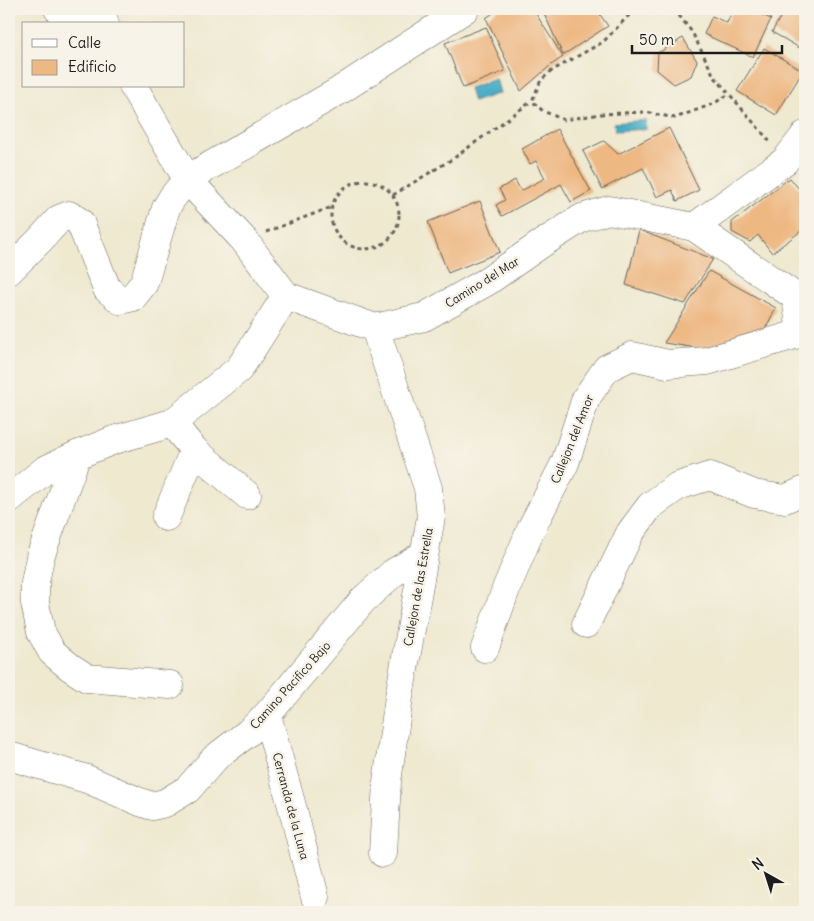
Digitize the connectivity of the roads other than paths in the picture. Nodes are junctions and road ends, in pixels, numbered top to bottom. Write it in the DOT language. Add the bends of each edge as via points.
graph roads {
  1 [pos="58,9"];
  2 [pos="97,9"];
  3 [pos="465,9"];
  4 [pos="74,22"];
  5 [pos="105,22"];
  6 [pos="134,88"];
  7 [pos="805,135"];
  8 [pos="187,179"];
  9 [pos="694,227"];
  10 [pos="9,270"];
  11 [pos="286,296"];
  12 [pos="801,297"];
  13 [pos="375,328"];
  14 [pos="803,333"];
  15 [pos="172,423"];
  16 [pos="194,450"];
  17 [pos="77,455"];
  18 [pos="805,490"];
  19 [pos="247,495"];
  20 [pos="9,499"];
  21 [pos="166,517"];
  22 [pos="423,555"];
  23 [pos="586,624"];
  24 [pos="486,648"];
  25 [pos="170,685"];
  26 [pos="267,715"];
  27 [pos="9,756"];
  28 [pos="383,853"];
  29 [pos="315,897"];
  1 -- 4 [label="street"];
  2 -- 5 [label="street"];
  3 -- 8 [label="street" via="339,91"];
  6 -- 8 [label="street"];
  7 -- 9 [label="street" via="785,161"];
  8 -- 10 [label="street" via="166,208 144,283 133,297 120,300 107,289 80,222 69,216 59,219"];
  8 -- 11 [label="street" via="244,240"];
  9 -- 12 [label="street, Camino del Mar"];
  9 -- 13 [label="street, Camino del Mar" via="609,210 582,218 488,281 424,317"];
  11 -- 13 [label="street"];
  11 -- 15 [label="street" via="239,369"];
  12 -- 14 [label="street, Callejon del Amor"];
  13 -- 22 [label="street, Callejon de las Estrella" via="428,488 431,517"];
  14 -- 24 [label="street, Callejon del Amor" via="707,361 668,364 632,356 607,368 586,398 564,463 531,529"];
  15 -- 16 [label="street"];
  15 -- 17 [label="street"];
  16 -- 19 [label="street"];
  16 -- 21 [label="street"];
  17 -- 20 [label="street" via="45,470"];
  17 -- 25 [label="street" via="40,557 35,603 41,632 52,652 87,678"];
  18 -- 23 [label="street" via="785,499 754,494 710,476 678,486 650,506 630,533"];
  22 -- 26 [label="street, Camino Pacifico Bajo" via="393,573 363,600"];
  22 -- 28 [label="street, Callejon de las Estrella" via="387,782"];
  26 -- 27 [label="street, Camino Pacifico Bajo" via="215,758 188,789 165,803 152,806 87,779"];
  26 -- 29 [label="street, Cerranda de la Luna"];
}
